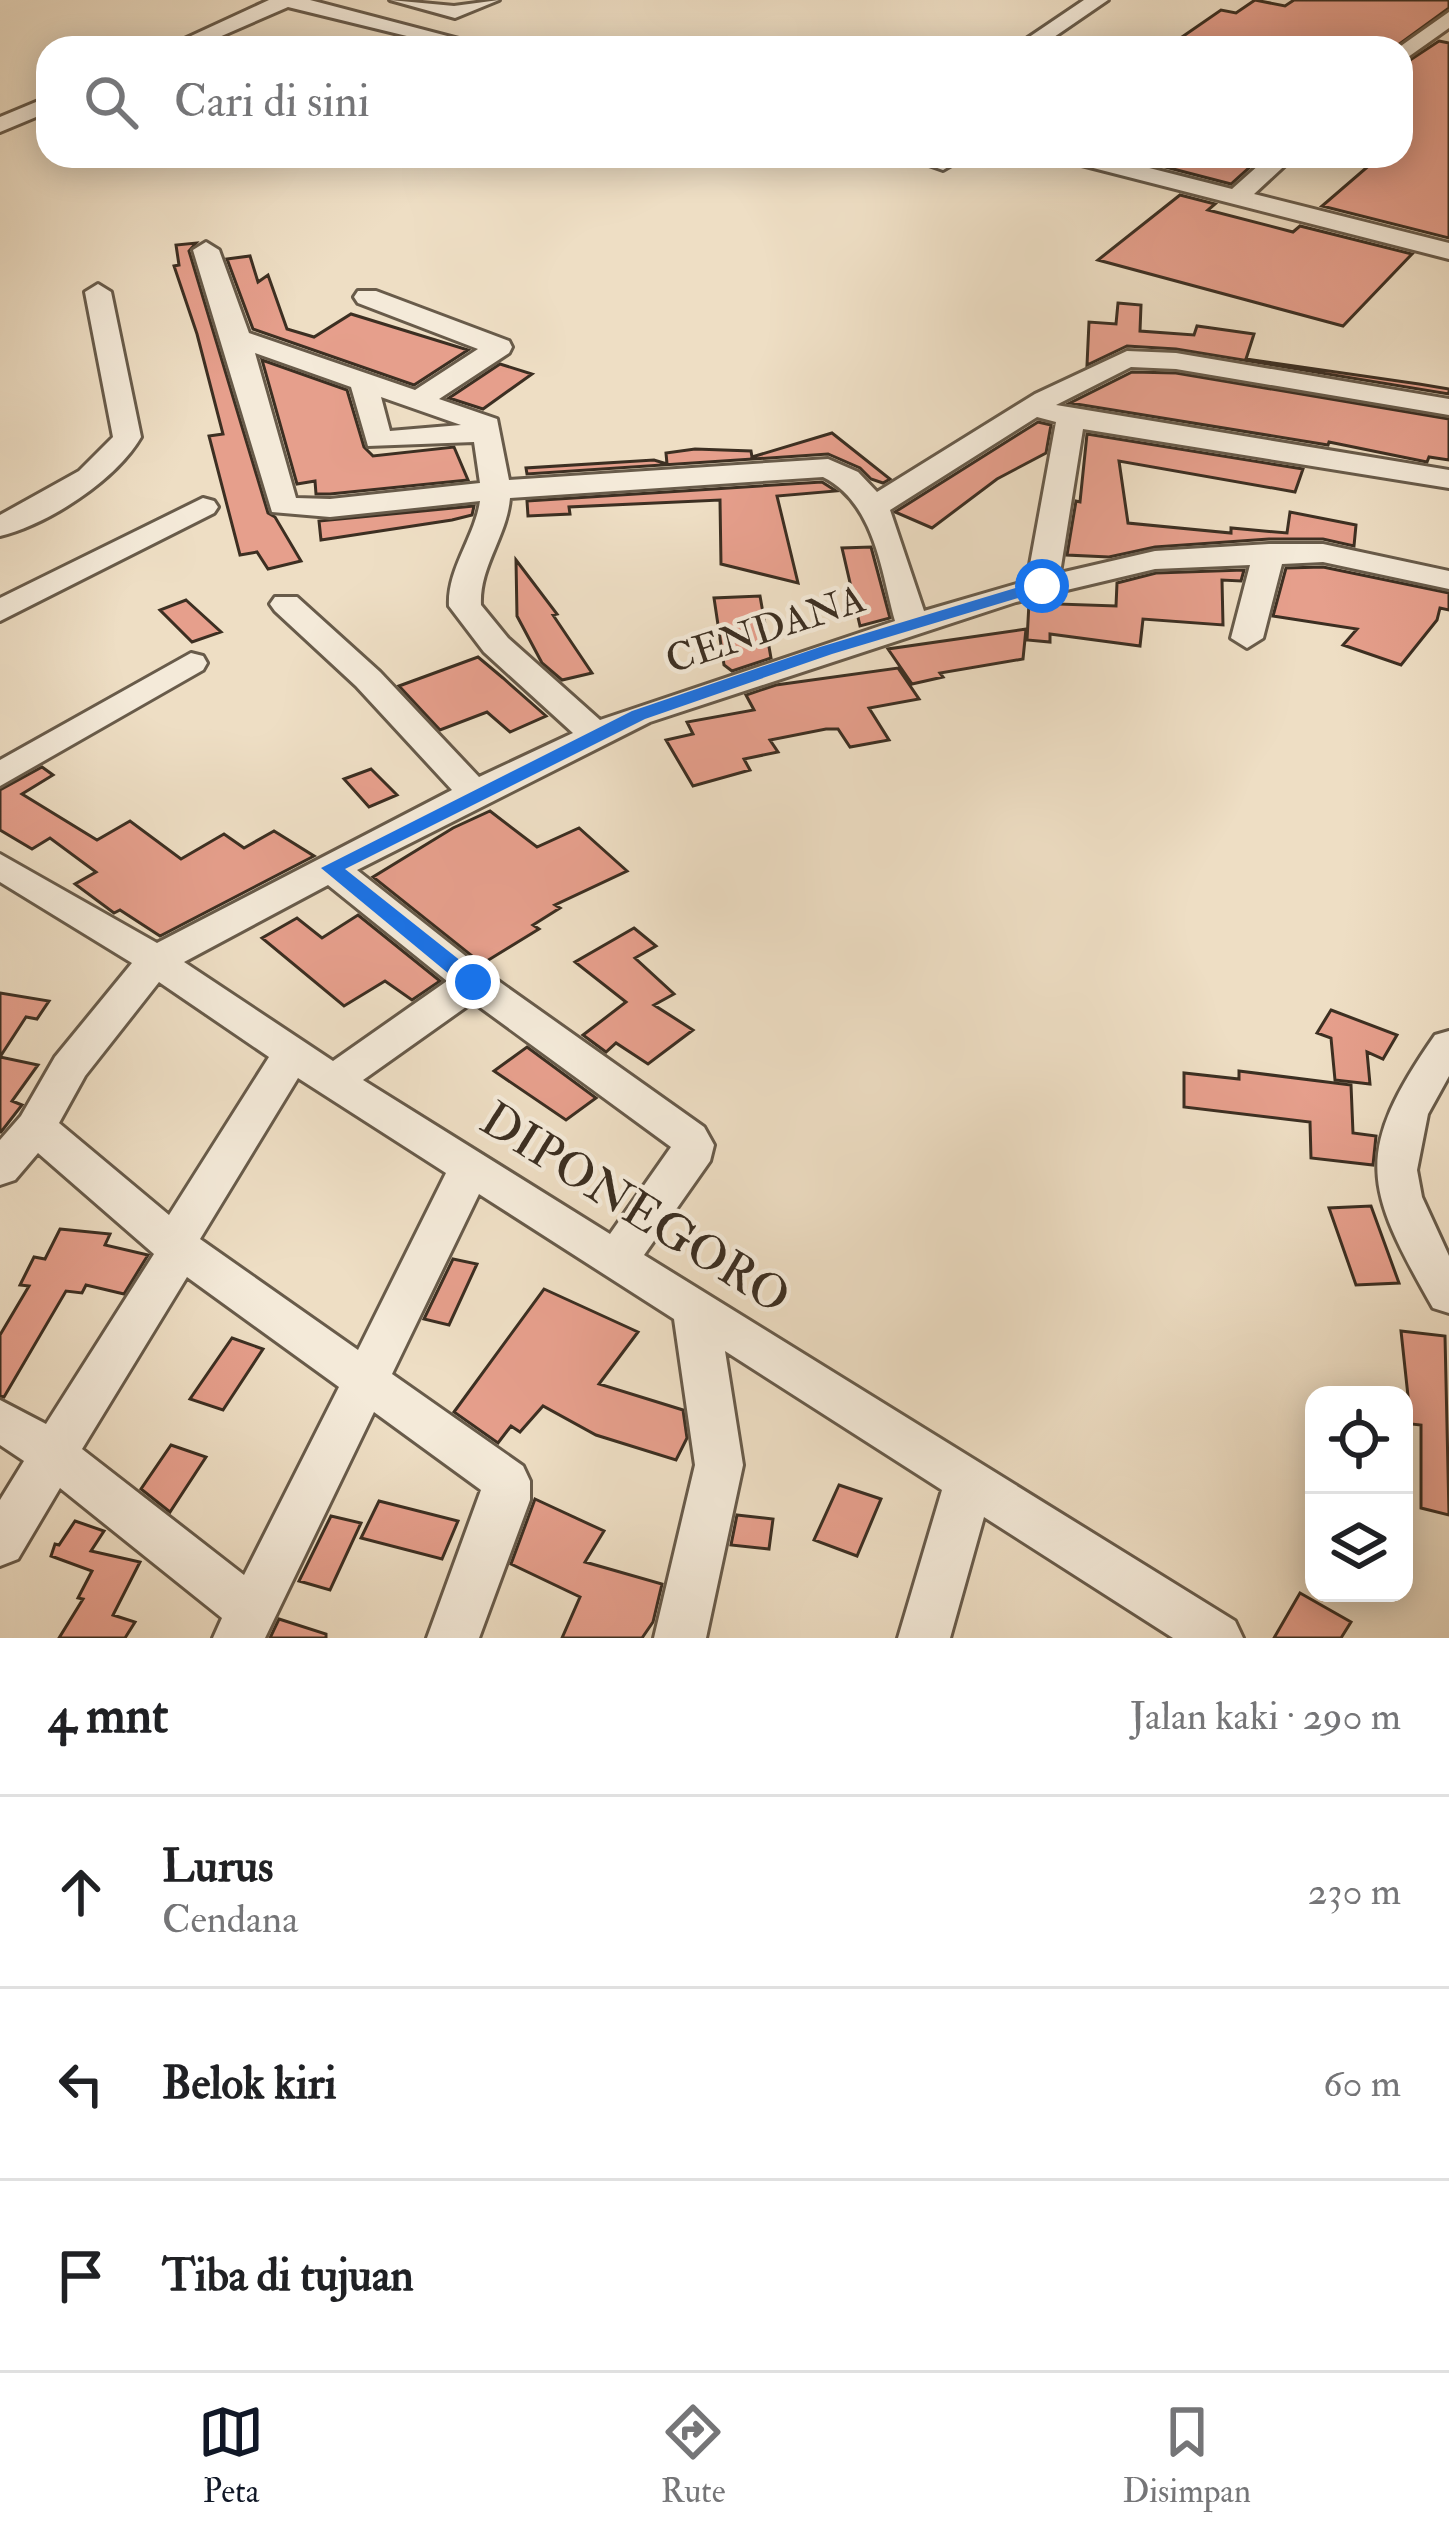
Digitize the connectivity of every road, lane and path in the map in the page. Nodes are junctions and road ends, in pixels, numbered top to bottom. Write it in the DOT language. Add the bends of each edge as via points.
graph roads {
  1 [pos="285,0"];
  2 [pos="400,0"];
  3 [pos="489,0"];
  4 [pos="1098,0"];
  5 [pos="1449,17"];
  6 [pos="405,29"];
  7 [pos="203,36"];
  8 [pos="391,36"];
  9 [pos="433,36"];
  10 [pos="1042,36"];
  11 [pos="1413,46"];
  12 [pos="36,109"];
  13 [pos="0,125"];
  14 [pos="1120,168"];
  15 [pos="1270,168"];
  16 [pos="1236,198"];
  17 [pos="206,250"];
  18 [pos="1449,251"];
  19 [pos="98,292"];
  20 [pos="367,298"];
  21 [pos="237,338"];
  22 [pos="363,382"];
  23 [pos="418,400"];
  24 [pos="1449,407"];
  25 [pos="1033,408"];
  26 [pos="1071,418"];
  27 [pos="488,432"];
  28 [pos="1449,479"];
  29 [pos="499,490"];
  30 [pos="203,507"];
  31 [pos="874,507"];
  32 [pos="0,527"];
  33 [pos="1449,545"];
  34 [pos="1269,553"];
  35 [pos="1408,568"];
  36 [pos="1449,580"];
  37 [pos="1042,586"];
  38 [pos="286,604"];
  39 [pos="0,611"];
  40 [pos="912,625"];
  41 [pos="1247,638"];
  42 [pos="191,663"];
  43 [pos="595,734"];
  44 [pos="0,775"];
  45 [pos="474,793"];
  46 [pos="0,866"];
  47 [pos="331,868"];
  48 [pos="156,961"];
  49 [pos="473,982"];
  50 [pos="1449,1045"];
  51 [pos="292,1054"];
  52 [pos="333,1081"];
  53 [pos="36,1127"];
  54 [pos="471,1167"];
  55 [pos="0,1169"];
  56 [pos="174,1244"];
  57 [pos="616,1259"];
  58 [pos="1449,1295"];
  59 [pos="695,1309"];
  60 [pos="367,1378"];
  61 [pos="0,1420"];
  62 [pos="54,1455"];
  63 [pos="970,1480"];
  64 [pos="0,1544"];
  65 [pos="245,1624"];
  66 [pos="1201,1633"];
  67 [pos="453,1638"];
  68 [pos="680,1638"];
  69 [pos="924,1638"];
  1 -- 6 [label="street"];
  1 -- 7 [label="street"];
  2 -- 3 [label="street" via="455,12"];
  4 -- 10 [label="street"];
  5 -- 11 [label="street"];
  6 -- 8 [label="street"];
  6 -- 9 [label="street"];
  12 -- 13 [label="street"];
  14 -- 16 [label="street"];
  15 -- 16 [label="street"];
  16 -- 18 [label="street"];
  17 -- 21 [label="street"];
  19 -- 32 [label="street" via="124,446 100,469"];
  20 -- 23 [label="street" via="499,346"];
  21 -- 22 [label="street"];
  21 -- 29 [label="street" via="283,506"];
  22 -- 23 [label="street"];
  22 -- 27 [label="street" via="378,440"];
  23 -- 27 [label="street" via="485,424"];
  24 -- 25 [label="street" via="1135,358"];
  25 -- 26 [label="street"];
  25 -- 31 [label="street"];
  26 -- 28 [label="street"];
  26 -- 37 [label="street"];
  27 -- 29 [label="street"];
  29 -- 31 [label="street" via="817,467 851,477"];
  29 -- 43 [label="street" via="465,606 496,646"];
  30 -- 39 [label="street"];
  31 -- 40 [label="street"];
  33 -- 35 [label="street"];
  34 -- 35 [label="street, CENDANA"];
  34 -- 37 [label="street, CENDANA" via="1155,560"];
  34 -- 41 [label="street"];
  35 -- 36 [label="street, CENDANA"];
  37 -- 40 [label="street, CENDANA"];
  38 -- 45 [label="street"];
  40 -- 43 [label="street, CENDANA"];
  42 -- 44 [label="street"];
  43 -- 45 [label="street, CENDANA"];
  45 -- 47 [label="street, CENDANA"];
  46 -- 48 [label="street, DIPONEGORO"];
  47 -- 48 [label="street, CENDANA"];
  47 -- 49 [label="street"];
  48 -- 51 [label="street, DIPONEGORO"];
  48 -- 53 [label="street" via="69,1067"];
  49 -- 52 [label="street"];
  49 -- 57 [label="street" via="693,1145"];
  50 -- 58 [label="street" via="1402,1124 1394,1163 1400,1208"];
  51 -- 52 [label="street, DIPONEGORO"];
  51 -- 56 [label="street"];
  52 -- 54 [label="street, DIPONEGORO"];
  53 -- 55 [label="street"];
  53 -- 56 [label="street"];
  54 -- 57 [label="street, DIPONEGORO"];
  54 -- 60 [label="street"];
  56 -- 60 [label="street"];
  56 -- 62 [label="street" via="168,1270"];
  57 -- 59 [label="street, DIPONEGORO"];
  59 -- 63 [label="street, DIPONEGORO"];
  59 -- 68 [label="street" via="717,1490"];
  60 -- 65 [label="street"];
  60 -- 67 [label="street" via="506,1481"];
  61 -- 62 [label="street"];
  62 -- 64 [label="street"];
  62 -- 65 [label="street"];
  63 -- 66 [label="street, DIPONEGORO"];
  63 -- 69 [label="street"];
}
